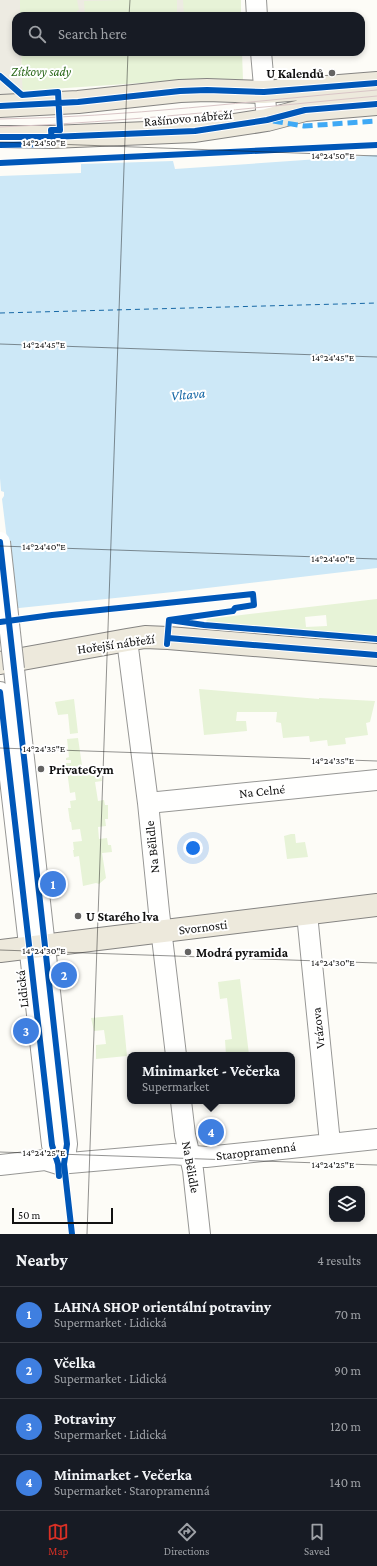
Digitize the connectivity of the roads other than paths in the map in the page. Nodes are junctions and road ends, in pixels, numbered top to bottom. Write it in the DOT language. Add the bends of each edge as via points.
graph roads {
  1 [pos="256,0"];
  2 [pos="257,12"];
  3 [pos="261,56"];
  4 [pos="377,83"];
  5 [pos="264,92"];
  6 [pos="377,104"];
  7 [pos="0,107"];
  8 [pos="267,120"];
  9 [pos="0,137"];
  10 [pos="0,542"];
  11 [pos="127,640"];
  12 [pos="377,655"];
  13 [pos="7,666"];
  14 [pos="0,692"];
  15 [pos="377,780"];
  16 [pos="148,803"];
  17 [pos="377,904"];
  18 [pos="307,914"];
  19 [pos="161,932"];
  20 [pos="37,946"];
  21 [pos="0,951"];
  22 [pos="176,1052"];
  23 [pos="181,1104"];
  24 [pos="377,1139"];
  25 [pos="330,1143"];
  26 [pos="190,1156"];
  27 [pos="61,1164"];
  28 [pos="0,1165"];
  29 [pos="200,1234"];
  1 -- 2 [label="street"];
  3 -- 5 [label="street"];
  4 -- 5 [label="main road, Rašínovo nábřeží"];
  5 -- 7 [label="main road, Rašínovo nábřeží" via="180,91 58,104"];
  5 -- 8 [label="street"];
  6 -- 8 [label="main road, Rašínovo nábřeží" via="305,110"];
  8 -- 9 [label="main road, Rašínovo nábřeží" via="195,131"];
  10 -- 13 [label="street, Lidická, bridge"];
  11 -- 12 [label="main road, Hořejší nábřeží" via="145,637 168,638"];
  11 -- 13 [label="main road, Hořejší nábřeží"];
  11 -- 16 [label="street, Na Bělidle"];
  13 -- 20 [label="street, Lidická"];
  14 -- 20 [label="street, Lidická"];
  15 -- 16 [label="street, Na Celné"];
  16 -- 19 [label="street, Na Bělidle"];
  17 -- 18 [label="main road, Svornosti"];
  18 -- 19 [label="main road, Svornosti"];
  18 -- 25 [label="street, Vrázova"];
  19 -- 20 [label="main road, Svornosti"];
  19 -- 22 [label="street, Na Bělidle"];
  20 -- 21 [label="main road, Svornosti"];
  20 -- 27 [label="street, Lidická" via="52,1145"];
  23 -- 26 [label="street, Na Bělidle"];
  24 -- 25 [label="street, Staropramenná"];
  25 -- 26 [label="street, Staropramenná" via="206,1157"];
  26 -- 27 [label="street, Staropramenná" via="173,1154"];
  26 -- 29 [label="street, Na Bělidle"];
  27 -- 28 [label="street, Staropramenná" via="45,1160"];
}
